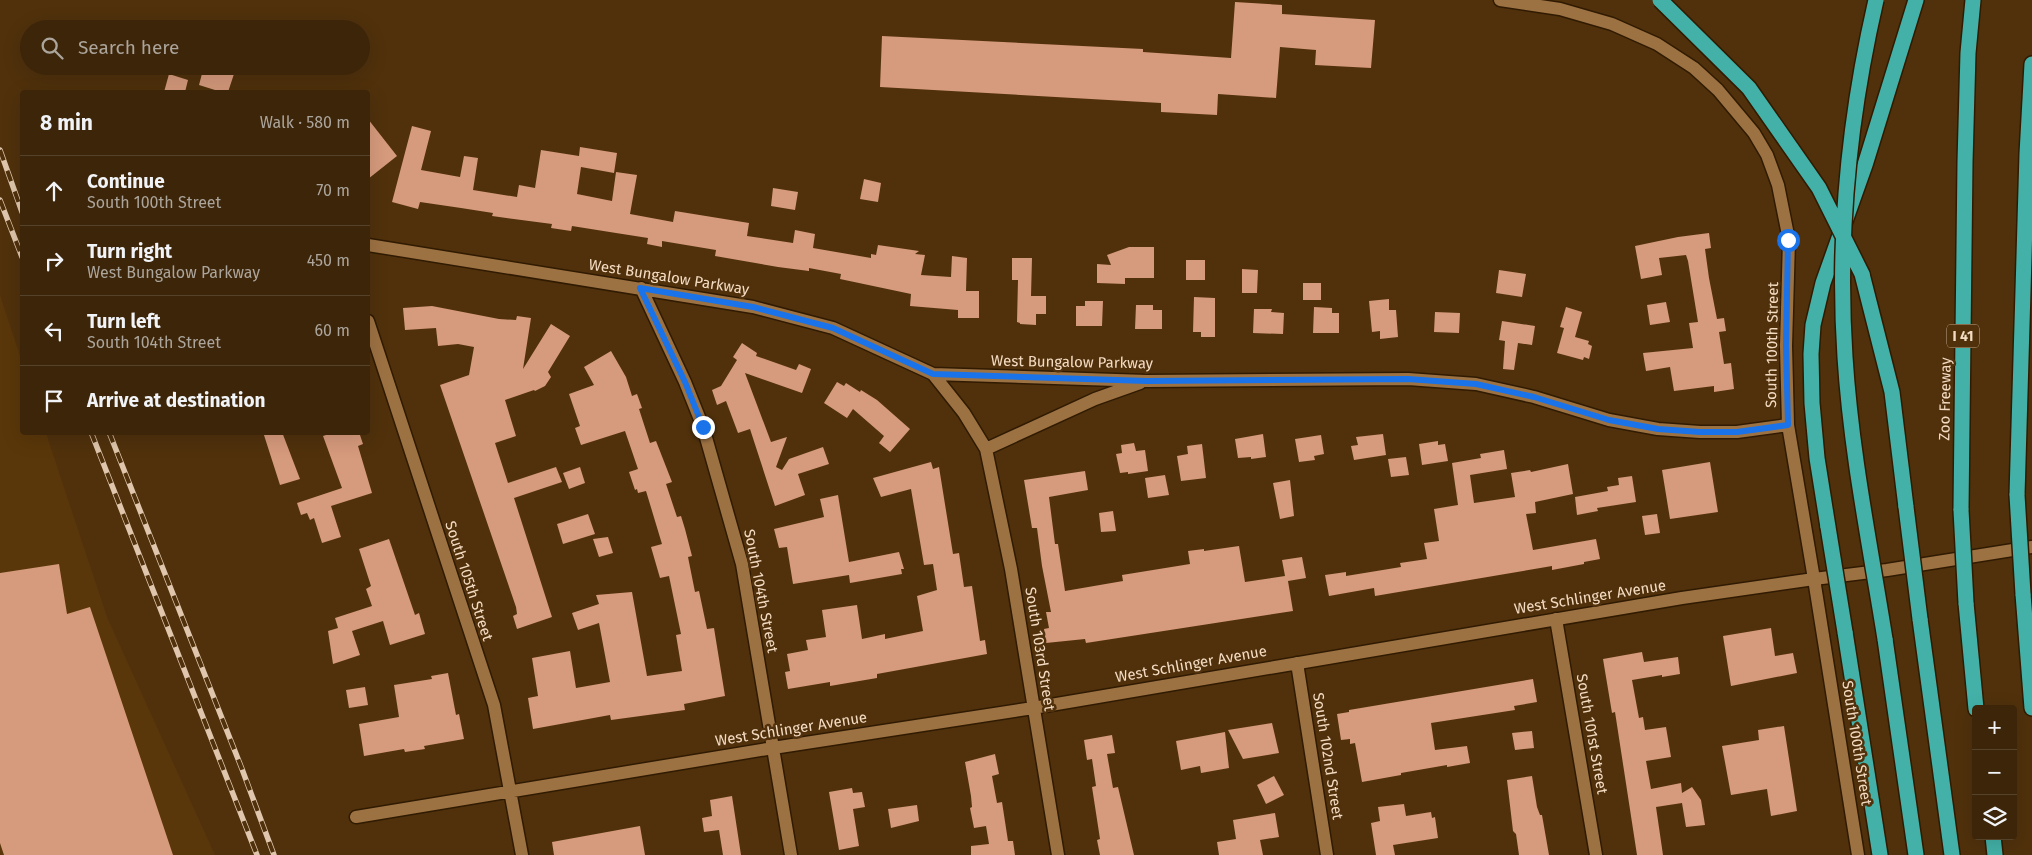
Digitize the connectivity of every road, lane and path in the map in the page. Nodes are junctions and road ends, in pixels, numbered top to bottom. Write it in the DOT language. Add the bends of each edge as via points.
graph roads {
  1 [pos="1500,0"];
  2 [pos="1660,0"];
  3 [pos="1876,0"];
  4 [pos="1916,0"];
  5 [pos="1973,0"];
  6 [pos="2032,64"];
  7 [pos="370,245"];
  8 [pos="640,288"];
  9 [pos="370,327"];
  10 [pos="933,374"];
  11 [pos="1147,381"];
  12 [pos="1788,425"];
  13 [pos="986,448"];
  14 [pos="2032,546"];
  15 [pos="1814,579"];
  16 [pos="1556,619"];
  17 [pos="1297,663"];
  18 [pos="1976,705"];
  19 [pos="1033,708"];
  20 [pos="2032,708"];
  21 [pos="773,748"];
  22 [pos="511,791"];
  23 [pos="356,817"];
  24 [pos="1994,840"];
  25 [pos="522,855"];
  26 [pos="791,855"];
  27 [pos="1058,855"];
  28 [pos="1327,855"];
  29 [pos="1596,855"];
  30 [pos="1858,855"];
  31 [pos="1880,855"];
  32 [pos="1916,855"];
  33 [pos="1952,855"];
  34 [pos="1996,855"];
  1 -- 12 [label="street, South 100th Street" via="1560,9 1612,24 1657,44 1694,68 1718,90 1754,133 1767,155 1778,185 1788,240"];
  2 -- 33 [label="highway, bridge" via="1748,88 1820,188 1862,274 1892,392"];
  3 -- 32 [label="highway, bridge" via="1849,150 1842,299 1852,428"];
  4 -- 31 [label="highway, bridge" via="1865,165 1823,283 1813,324 1811,354 1813,418 1828,527"];
  5 -- 18 [label="highway, Zoo Freeway / I 41, bridge" via="1965,162 1961,510"];
  6 -- 20 [label="highway, bridge" via="2016,495"];
  7 -- 8 [label="street, West Bungalow Parkway"];
  8 -- 10 [label="street, West Bungalow Parkway" via="753,307 833,328"];
  8 -- 21 [label="street, South 104th Street" via="685,382 715,468 742,564"];
  9 -- 22 [label="street, South 105th Street" via="494,705"];
  10 -- 11 [label="street, West Bungalow Parkway"];
  10 -- 13 [label="street, South 103rd Street"];
  11 -- 12 [label="street, West Bungalow Parkway" via="1408,379 1476,384 1534,397 1609,420 1658,429 1737,432"];
  11 -- 13 [label="street" via="1095,399"];
  12 -- 15 [label="street, South 100th Street"];
  13 -- 19 [label="street, South 103rd Street" via="1011,569"];
  14 -- 15 [label="street, West Schlinger Avenue"];
  15 -- 16 [label="street, West Schlinger Avenue"];
  15 -- 30 [label="street, South 100th Street"];
  16 -- 17 [label="street, West Schlinger Avenue"];
  16 -- 29 [label="street, South 101st Street"];
  17 -- 19 [label="street, West Schlinger Avenue"];
  17 -- 28 [label="street, South 102nd Street"];
  19 -- 21 [label="street, West Schlinger Avenue"];
  19 -- 27 [label="street, South 103rd Street"];
  21 -- 22 [label="street, West Schlinger Avenue"];
  21 -- 26 [label="street, South 104th Street"];
  22 -- 23 [label="street, West Schlinger Avenue"];
  22 -- 25 [label="street, South 105th Street"];
  24 -- 34 [label="highway"];
}
